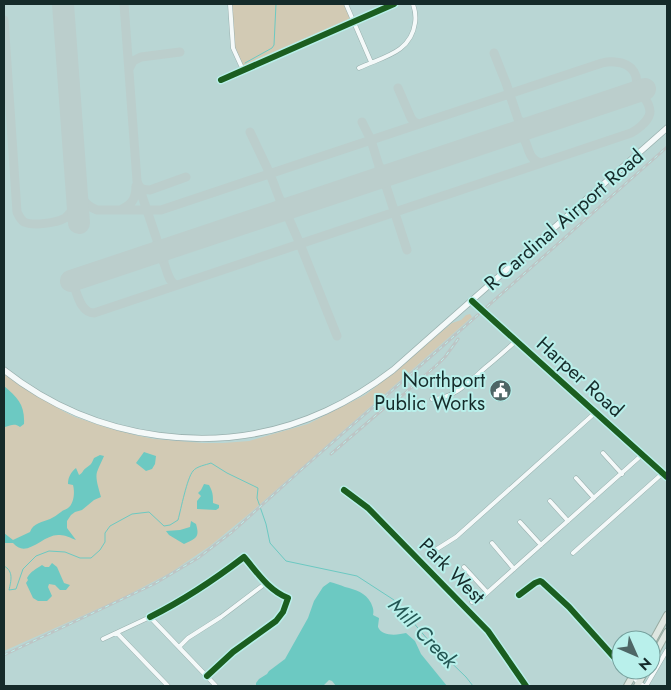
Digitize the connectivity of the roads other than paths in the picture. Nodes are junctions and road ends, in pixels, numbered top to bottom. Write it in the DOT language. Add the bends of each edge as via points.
graph roads {
  1 [pos="230,4"];
  2 [pos="346,4"];
  3 [pos="394,4"];
  4 [pos="413,4"];
  5 [pos="354,22"];
  6 [pos="372,62"];
  7 [pos="359,68"];
  8 [pos="243,70"];
  9 [pos="221,80"];
  10 [pos="667,128"];
  11 [pos="472,300"];
  12 [pos="516,341"];
  13 [pos="4,370"];
  14 [pos="432,399"];
  15 [pos="596,412"];
  16 [pos="603,454"];
  17 [pos="643,454"];
  18 [pos="622,474"];
  19 [pos="665,475"];
  20 [pos="576,478"];
  21 [pos="344,490"];
  22 [pos="594,498"];
  23 [pos="550,501"];
  24 [pos="568,521"];
  25 [pos="520,522"];
  26 [pos="492,543"];
  27 [pos="541,545"];
  28 [pos="429,554"];
  29 [pos="573,554"];
  30 [pos="464,567"];
  31 [pos="514,569"];
  32 [pos="266,583"];
  33 [pos="487,592"];
  34 [pos="519,596"];
  35 [pos="472,602"];
  36 [pos="667,615"];
  37 [pos="150,617"];
  38 [pos="659,630"];
  39 [pos="117,633"];
  40 [pos="104,639"];
  41 [pos="178,646"];
  42 [pos="667,650"];
  43 [pos="611,654"];
  44 [pos="207,676"];
  45 [pos="641,685"];
  46 [pos="168,686"];
  47 [pos="216,686"];
  48 [pos="526,686"];
  1 -- 8 [label="street" via="234,48"];
  2 -- 5 [label="street"];
  3 -- 5 [label="street"];
  4 -- 6 [label="street" via="416,18 410,39 395,53"];
  5 -- 6 [label="street"];
  5 -- 8 [label="street"];
  6 -- 7 [label="street"];
  8 -- 9 [label="street"];
  10 -- 11 [label="main road, R Cardinal Airport Road"];
  11 -- 12 [label="street, Harper Road"];
  11 -- 13 [label="main road, R Cardinal Airport Road" via="393,370 360,393 306,419 247,435 186,438 146,434 106,424 49,400"];
  12 -- 14 [label="street, Harper Road" via="462,388 448,396"];
  12 -- 15 [label="street, Harper Road"];
  15 -- 17 [label="street, Harper Road"];
  15 -- 28 [label="street" via="462,531"];
  16 -- 18 [label="street"];
  17 -- 18 [label="street"];
  17 -- 19 [label="street, Harper Road"];
  18 -- 22 [label="street"];
  19 -- 29 [label="street, Harper Road"];
  20 -- 22 [label="street"];
  21 -- 48 [label="street, Park West" via="368,508 488,630"];
  22 -- 24 [label="street"];
  23 -- 24 [label="street"];
  24 -- 27 [label="street"];
  25 -- 27 [label="street"];
  26 -- 31 [label="street"];
  27 -- 31 [label="street"];
  30 -- 33 [label="street"];
  31 -- 33 [label="street"];
  32 -- 37 [label="street" via="244,557 206,585"];
  32 -- 41 [label="street"];
  32 -- 44 [label="street" via="288,598 281,616"];
  33 -- 35 [label="street"];
  34 -- 43 [label="street" via="535,583 542,582"];
  36 -- 38 [label="highway"];
  37 -- 39 [label="street"];
  37 -- 41 [label="street"];
  39 -- 40 [label="street"];
  39 -- 46 [label="street"];
  41 -- 44 [label="street"];
  42 -- 45 [label="street"];
  44 -- 47 [label="street"];
}
